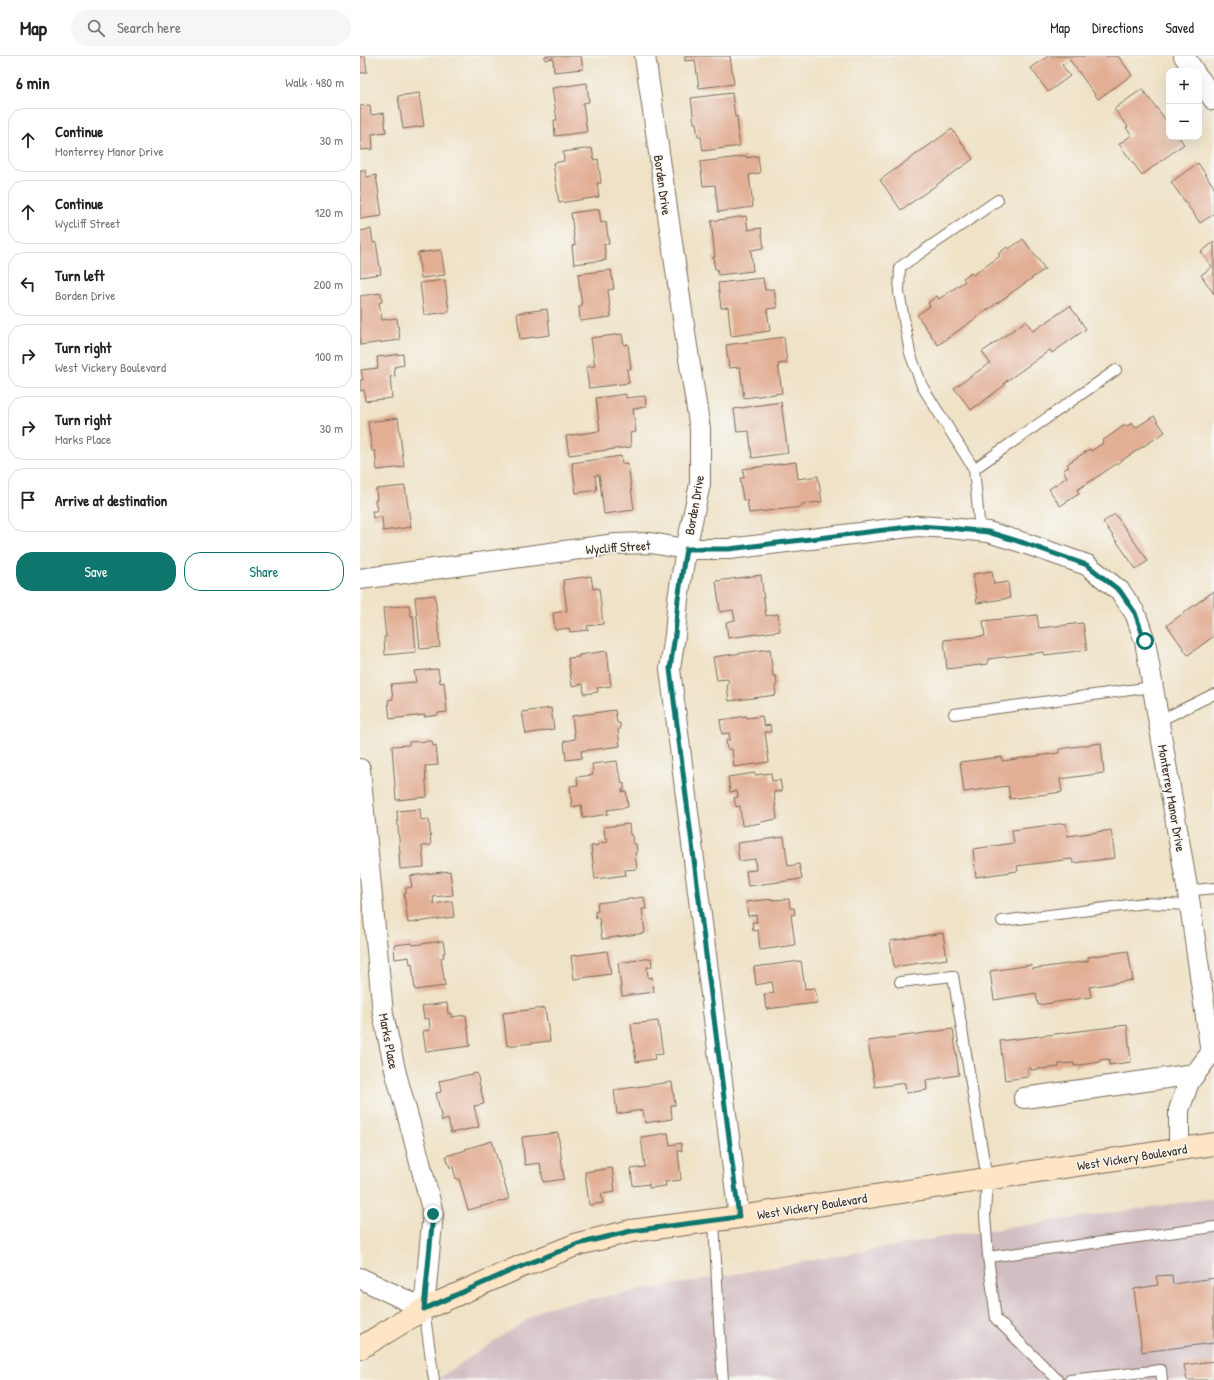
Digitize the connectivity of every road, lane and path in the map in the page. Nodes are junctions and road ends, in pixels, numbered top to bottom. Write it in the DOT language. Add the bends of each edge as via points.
graph roads {
  1 [pos="645,56"];
  2 [pos="1184,56"];
  3 [pos="1192,68"];
  4 [pos="1202,82"];
  5 [pos="1213,96"];
  6 [pos="998,200"];
  7 [pos="1116,370"];
  8 [pos="974,469"];
  9 [pos="980,531"];
  10 [pos="686,549"];
  11 [pos="1087,565"];
  12 [pos="360,578"];
  13 [pos="1152,687"];
  14 [pos="1214,694"];
  15 [pos="954,714"];
  16 [pos="1158,722"];
  17 [pos="360,769"];
  18 [pos="1214,888"];
  19 [pos="1189,898"];
  20 [pos="1002,920"];
  21 [pos="900,982"];
  22 [pos="1212,1054"];
  23 [pos="1195,1074"];
  24 [pos="1024,1098"];
  25 [pos="1214,1144"];
  26 [pos="1179,1150"];
  27 [pos="987,1180"];
  28 [pos="739,1217"];
  29 [pos="714,1220"];
  30 [pos="1214,1227"];
  31 [pos="988,1257"];
  32 [pos="360,1278"];
  33 [pos="424,1309"];
  34 [pos="360,1348"];
  35 [pos="434,1380"];
  36 [pos="723,1380"];
  37 [pos="1058,1380"];
  38 [pos="1070,1380"];
  39 [pos="1162,1380"];
  1 -- 10 [label="street, Borden Drive" via="700,429 700,484"];
  2 -- 3 [label="street"];
  4 -- 5 [label="street"];
  6 -- 8 [label="lane" via="900,267 899,292 914,366 922,386"];
  7 -- 8 [label="lane"];
  8 -- 9 [label="lane"];
  9 -- 10 [label="street, Wycliff Street" via="917,526 729,549"];
  9 -- 11 [label="street, Wycliff Street"];
  10 -- 12 [label="street, Wycliff Street" via="651,543 616,544"];
  10 -- 28 [label="street, Borden Drive" via="670,669"];
  11 -- 13 [label="street, Monterrey Manor Drive" via="1120,591 1135,613 1145,641"];
  13 -- 15 [label="lane"];
  13 -- 16 [label="street, Monterrey Manor Drive"];
  14 -- 16 [label="lane"];
  16 -- 19 [label="street, Monterrey Manor Drive"];
  17 -- 33 [label="street, Marks Place" via="383,1014 433,1214"];
  18 -- 19 [label="lane"];
  19 -- 20 [label="lane"];
  19 -- 22 [label="street, Monterrey Manor Drive"];
  21 -- 27 [label="lane" via="953,976"];
  22 -- 23 [label="street, Monterrey Manor Drive"];
  23 -- 24 [label="street"];
  23 -- 26 [label="street, Monterrey Manor Drive" via="1189,1082 1179,1110"];
  25 -- 26 [label="main road, West Vickery Boulevard"];
  26 -- 27 [label="main road, West Vickery Boulevard"];
  27 -- 28 [label="main road, West Vickery Boulevard"];
  27 -- 31 [label="lane" via="985,1215"];
  28 -- 29 [label="main road, West Vickery Boulevard"];
  29 -- 33 [label="main road, West Vickery Boulevard" via="631,1231 578,1244"];
  29 -- 36 [label="lane"];
  30 -- 31 [label="lane"];
  31 -- 37 [label="lane" via="996,1319"];
  32 -- 33 [label="street"];
  33 -- 34 [label="main road, West Vickery Boulevard"];
  33 -- 35 [label="lane"];
  38 -- 39 [label="lane" via="1161,1370"];
}
